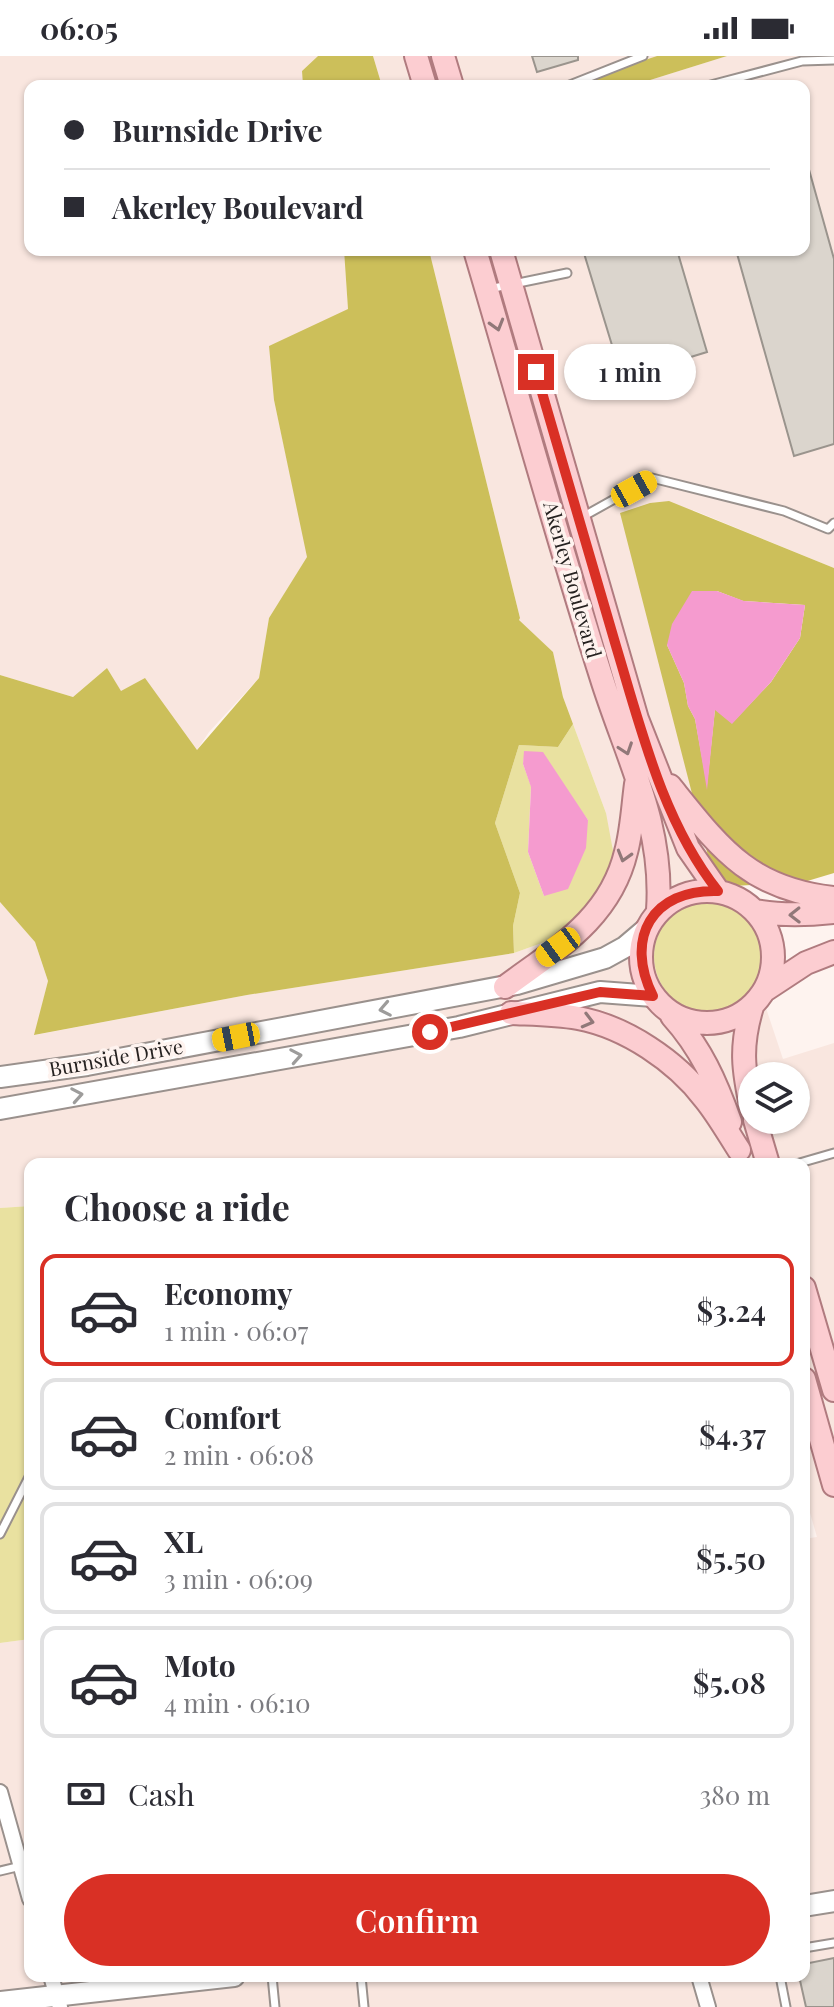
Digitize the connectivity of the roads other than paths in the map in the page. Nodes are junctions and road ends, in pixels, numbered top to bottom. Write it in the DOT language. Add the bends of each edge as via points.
graph roads {
  1 [pos="416,56"];
  2 [pos="443,56"];
  3 [pos="643,56"];
  4 [pos="801,58"];
  5 [pos="833,62"];
  6 [pos="423,80"];
  7 [pos="450,80"];
  8 [pos="582,80"];
  9 [pos="727,80"];
  10 [pos="477,256"];
  11 [pos="503,256"];
  12 [pos="567,273"];
  13 [pos="512,284"];
  14 [pos="487,290"];
  15 [pos="578,520"];
  16 [pos="834,523"];
  17 [pos="646,774"];
  18 [pos="718,891"];
  19 [pos="834,898"];
  20 [pos="658,910"];
  21 [pos="755,911"];
  22 [pos="834,912"];
  23 [pos="645,930"];
  24 [pos="834,952"];
  25 [pos="505,987"];
  26 [pos="758,998"];
  27 [pos="661,1004"];
  28 [pos="511,1013"];
  29 [pos="743,1062"];
  30 [pos="0,1077"];
  31 [pos="0,1109"];
  32 [pos="759,1134"];
  33 [pos="834,1153"];
  34 [pos="741,1157"];
  35 [pos="766,1158"];
  36 [pos="810,1160"];
  37 [pos="810,1308"];
  38 [pos="834,1390"];
  39 [pos="810,1400"];
  40 [pos="834,1485"];
  41 [pos="24,1487"];
  42 [pos="0,1534"];
  43 [pos="0,1792"];
  44 [pos="21,1866"];
  45 [pos="0,1871"];
  46 [pos="24,1877"];
  47 [pos="834,1901"];
  48 [pos="810,1905"];
  49 [pos="834,1943"];
  50 [pos="810,1947"];
  51 [pos="167,1982"];
  52 [pos="273,1982"];
  53 [pos="362,1982"];
  54 [pos="701,1982"];
  55 [pos="781,1982"];
  56 [pos="56,1992"];
  57 [pos="0,2002"];
  58 [pos="275,2007"];
  59 [pos="364,2007"];
  60 [pos="708,2007"];
  61 [pos="786,2007"];
  1 -- 6 [label="main road"];
  2 -- 7 [label="main road"];
  3 -- 8 [label="lane"];
  4 -- 5 [label="lane"];
  4 -- 9 [label="lane"];
  10 -- 14 [label="main road, Akerley Boulevard"];
  11 -- 13 [label="main road, Akerley Boulevard"];
  12 -- 13 [label="lane"];
  13 -- 14 [label="lane"];
  13 -- 15 [label="main road, Akerley Boulevard"];
  14 -- 17 [label="main road, Akerley Boulevard, one-way" via="601,678"];
  15 -- 16 [label="lane" via="652,478 784,511 828,529"];
  15 -- 17 [label="main road, Akerley Boulevard" via="637,719"];
  17 -- 18 [label="main road, Akerley Boulevard"];
  17 -- 19 [label="main road" via="751,872 795,892"];
  17 -- 20 [label="main road, Akerley Boulevard" via="658,854"];
  17 -- 25 [label="main road, one-way" via="612,890 589,923"];
  18 -- 20 [label="main road" via="697,890"];
  18 -- 21 [label="main road"];
  20 -- 23 [label="main road"];
  22 -- 21 [label="main road, one-way"];
  21 -- 26 [label="main road" via="773,949 772,970"];
  23 -- 25 [label="main road, Burnside Drive" via="605,958"];
  23 -- 27 [label="main road" via="642,975"];
  24 -- 26 [label="main road" via="806,963"];
  25 -- 30 [label="main road, Burnside Drive, one-way"];
  26 -- 27 [label="main road" via="734,1018 713,1024 690,1022"];
  26 -- 29 [label="main road" via="743,1034"];
  27 -- 28 [label="main road, Burnside Drive" via="600,992"];
  27 -- 34 [label="main road" via="706,1061"];
  31 -- 28 [label="main road, Burnside Drive, one-way" via="459,1027"];
  28 -- 34 [label="main road, one-way" via="579,1018 639,1042 704,1097"];
  32 -- 35 [label="main road"];
  33 -- 36 [label="lane"];
  37 -- 38 [label="main road"];
  39 -- 40 [label="main road"];
  41 -- 42 [label="lane"];
  43 -- 44 [label="street"];
  44 -- 45 [label="lane"];
  44 -- 46 [label="street"];
  47 -- 48 [label="main road"];
  49 -- 50 [label="lane"];
  51 -- 56 [label="main road"];
  52 -- 58 [label="lane"];
  53 -- 59 [label="lane"];
  54 -- 60 [label="street"];
  55 -- 61 [label="lane"];
  56 -- 57 [label="main road"];
}
